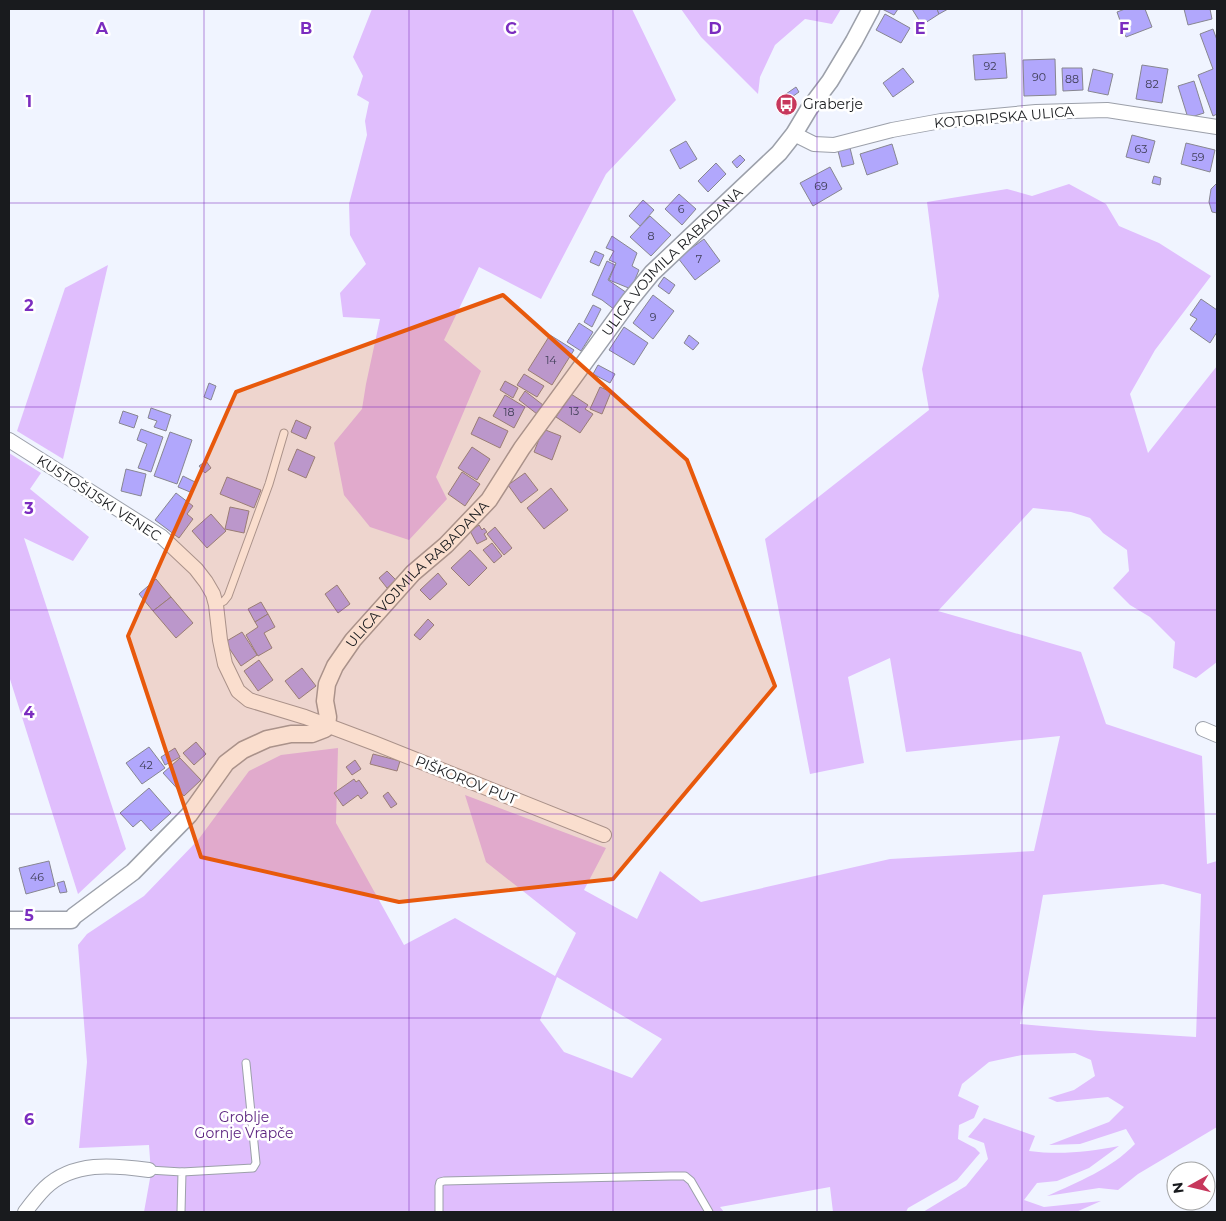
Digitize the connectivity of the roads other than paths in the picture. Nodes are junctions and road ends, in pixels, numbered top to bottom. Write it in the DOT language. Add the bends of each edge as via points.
graph roads {
  1 [pos="871,9"];
  2 [pos="1217,127"];
  3 [pos="794,134"];
  4 [pos="284,432"];
  5 [pos="9,440"];
  6 [pos="216,605"];
  7 [pos="327,726"];
  8 [pos="1203,728"];
  9 [pos="1217,735"];
  10 [pos="604,835"];
  11 [pos="9,920"];
  12 [pos="246,1063"];
  13 [pos="149,1170"];
  14 [pos="182,1172"];
  15 [pos="25,1212"];
  16 [pos="182,1212"];
  17 [pos="439,1212"];
  18 [pos="709,1212"];
  1 -- 3 [label="street" via="843,60"];
  2 -- 3 [label="street, KOTORIPSKA ULICA" via="1107,110 1036,112 941,121 834,145 814,144"];
  3 -- 7 [label="street, ULICA VOJMILA RABADANA" via="762,170 652,273 522,448 489,500 413,573 353,640 335,666 328,684 325,701"];
  4 -- 6 [label="lane" via="228,596"];
  5 -- 6 [label="street, KUSTOŠIJSKI VENEC" via="162,537 196,569 213,594"];
  6 -- 7 [label="street, KUSTOŠIJSKI VENEC" via="225,664 238,690 256,703"];
  7 -- 10 [label="street, PIŠKOROV PUT"];
  7 -- 11 [label="street" via="319,732 267,739 226,762 189,815 133,872 71,920"];
  8 -- 9 [label="street"];
  12 -- 14 [label="lane" via="256,1163 253,1168"];
  13 -- 14 [label="lane"];
  13 -- 15 [label="street" via="100,1166 75,1170 45,1188"];
  14 -- 16 [label="lane"];
  17 -- 18 [label="lane" via="439,1186 444,1181 685,1176"];
}
